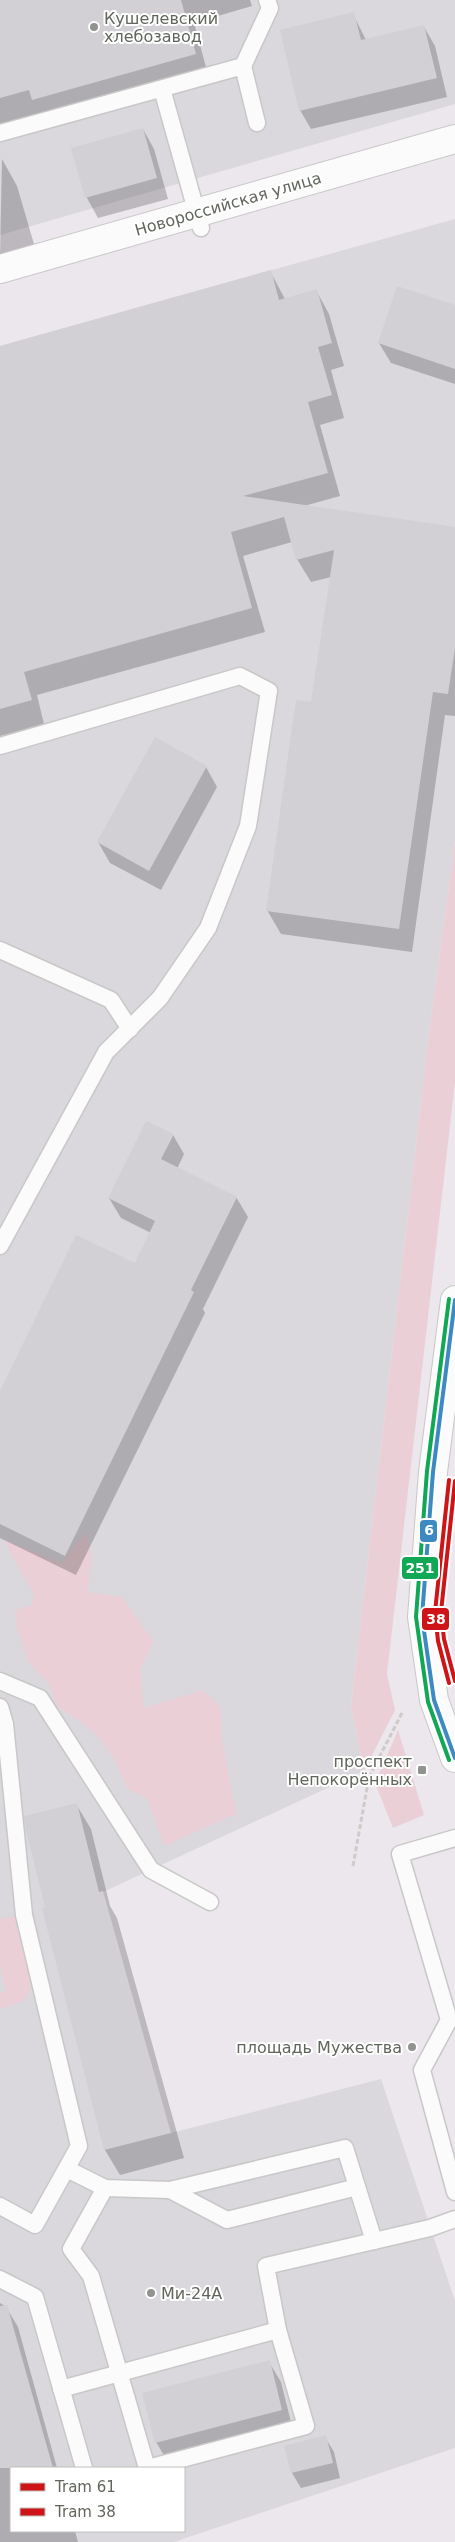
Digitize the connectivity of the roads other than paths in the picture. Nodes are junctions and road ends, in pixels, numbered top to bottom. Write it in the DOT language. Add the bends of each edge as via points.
graph roads {
  1 [pos="267,0"];
  2 [pos="243,66"];
  3 [pos="162,89"];
  4 [pos="257,123"];
  5 [pos="0,133"];
  6 [pos="455,139"];
  7 [pos="455,156"];
  8 [pos="199,221"];
  9 [pos="0,269"];
  10 [pos="0,286"];
  11 [pos="0,746"];
  12 [pos="0,950"];
  13 [pos="130,1029"];
  14 [pos="0,1246"];
  15 [pos="455,1300"];
  16 [pos="444,1465"];
  17 [pos="0,1681"];
  18 [pos="0,1707"];
  19 [pos="455,1758"];
  20 [pos="455,1838"];
  21 [pos="210,1902"];
  22 [pos="67,2169"];
  23 [pos="357,2187"];
  24 [pos="105,2188"];
  25 [pos="170,2190"];
  26 [pos="455,2192"];
  27 [pos="0,2206"];
  28 [pos="455,2219"];
  29 [pos="374,2241"];
  30 [pos="0,2279"];
  31 [pos="278,2330"];
  32 [pos="120,2371"];
  33 [pos="61,2389"];
  34 [pos="84,2467"];
  35 [pos="147,2467"];
  36 [pos="151,2467"];
  1 -- 2 [label="lane" via="270,8"];
  2 -- 3 [label="lane"];
  2 -- 4 [label="lane"];
  3 -- 5 [label="lane"];
  3 -- 8 [label="lane"];
  6 -- 8 [label="main road, Новороссийская улица"];
  7 -- 8 [label="main road, Новороссийская улица"];
  8 -- 9 [label="main road, Новороссийская улица"];
  8 -- 10 [label="main road, Новороссийская улица"];
  11 -- 13 [label="lane" via="240,676 269,691 248,826 208,928 160,998"];
  12 -- 13 [label="lane" via="111,1000"];
  13 -- 14 [label="lane" via="106,1052"];
  15 -- 16 [label="main road"];
  16 -- 19 [label="main road" via="422,1616 434,1700"];
  17 -- 21 [label="lane" via="40,1698 150,1870"];
  18 -- 22 [label="lane" via="5,1724 24,1915 79,2146"];
  20 -- 26 [label="lane" via="400,1854 449,2020 422,2070"];
  22 -- 24 [label="lane"];
  22 -- 27 [label="lane" via="35,2225"];
  23 -- 25 [label="lane" via="227,2220"];
  23 -- 25 [label="lane" via="345,2148"];
  23 -- 29 [label="lane"];
  24 -- 25 [label="lane"];
  24 -- 32 [label="lane" via="71,2249 90,2276"];
  28 -- 29 [label="lane"];
  29 -- 31 [label="lane" via="266,2266"];
  30 -- 33 [label="lane" via="35,2297"];
  31 -- 32 [label="lane"];
  31 -- 36 [label="lane" via="306,2426"];
  32 -- 33 [label="lane"];
  32 -- 35 [label="lane"];
  33 -- 34 [label="lane"];
}
